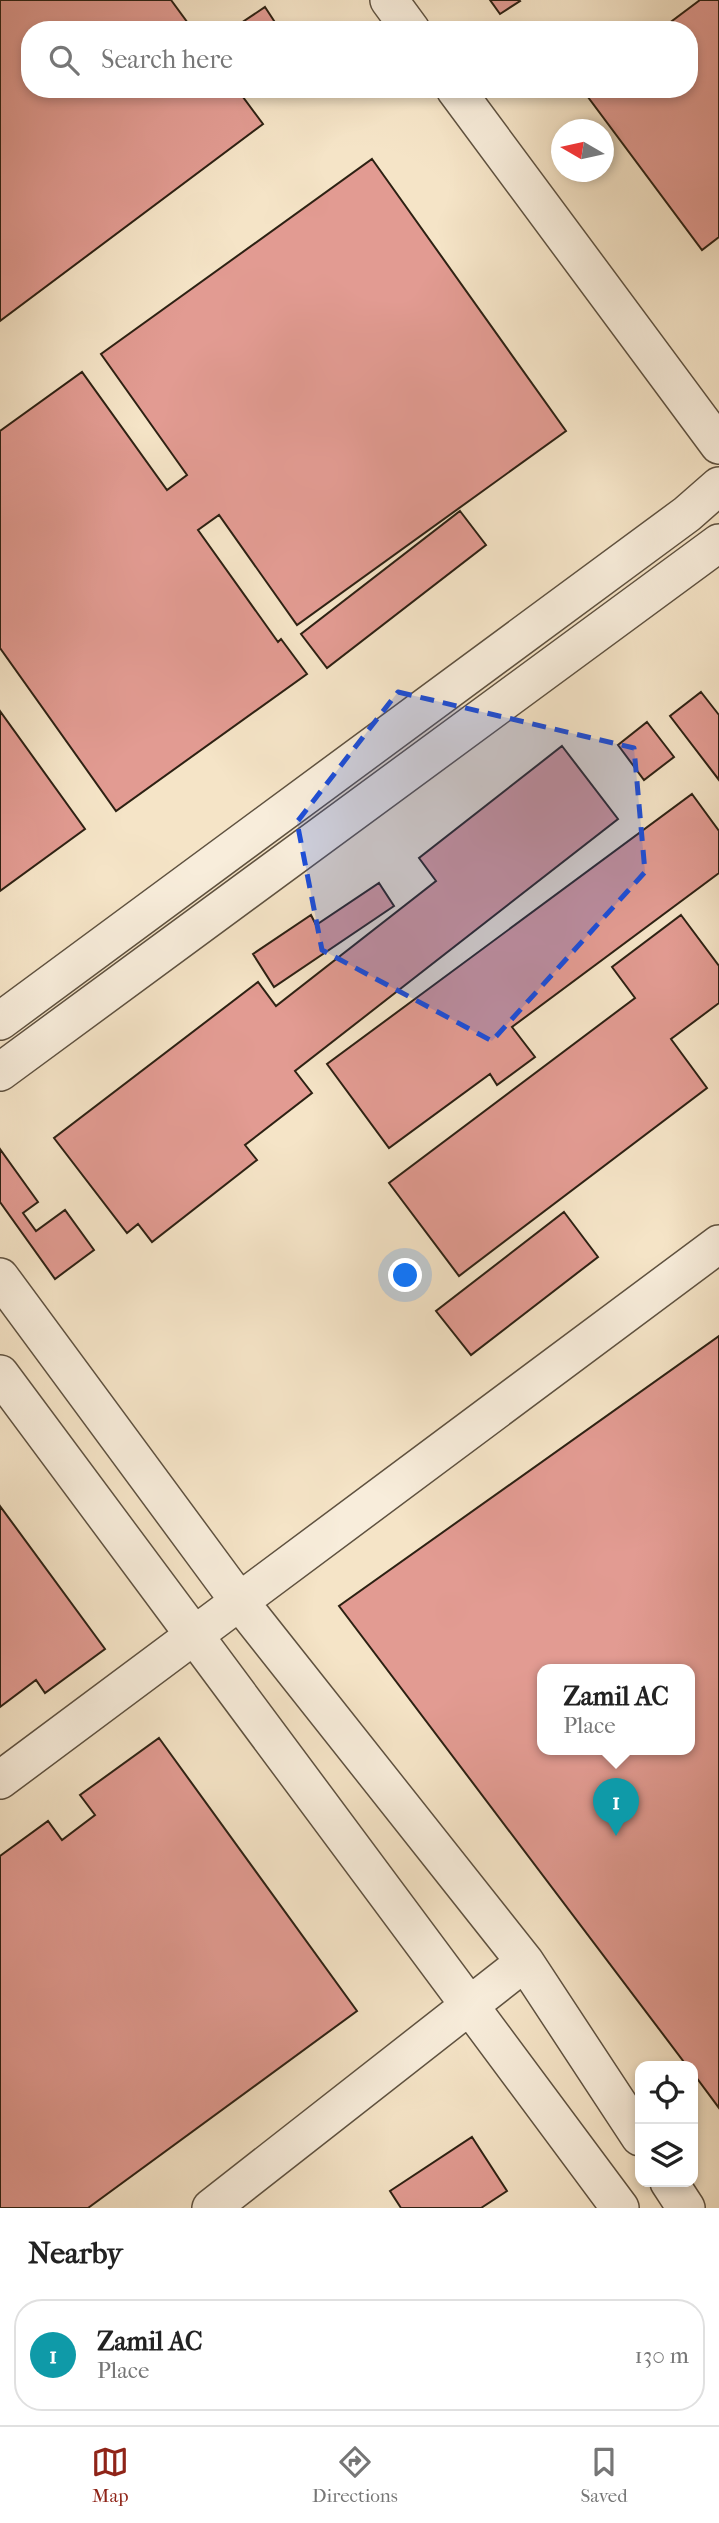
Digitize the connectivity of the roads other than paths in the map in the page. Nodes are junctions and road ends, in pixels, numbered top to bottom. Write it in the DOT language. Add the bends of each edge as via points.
graph roads {
  1 [pos="389,0"];
  2 [pos="404,21"];
  3 [pos="462,98"];
  4 [pos="719,444"];
  5 [pos="719,486"];
  6 [pos="719,543"];
  7 [pos="0,1021"];
  8 [pos="0,1072"];
  9 [pos="719,1244"];
  10 [pos="0,1277"];
  11 [pos="51,1347"];
  12 [pos="3,1377"];
  13 [pos="239,1601"];
  14 [pos="193,1635"];
  15 [pos="0,1780"];
  16 [pos="525,1962"];
  17 [pos="469,2006"];
  18 [pos="635,2129"];
  19 [pos="672,2187"];
  20 [pos="211,2208"];
  21 [pos="620,2208"];
  22 [pos="687,2208"];
  1 -- 2 [label="street"];
  3 -- 4 [label="street"];
  5 -- 7 [label="street" via="676,523"];
  6 -- 8 [label="street"];
  9 -- 13 [label="street"];
  10 -- 11 [label="street"];
  11 -- 12 [label="street"];
  11 -- 13 [label="street"];
  12 -- 14 [label="street"];
  13 -- 14 [label="street"];
  13 -- 16 [label="street"];
  14 -- 15 [label="street"];
  14 -- 17 [label="street"];
  16 -- 17 [label="street"];
  16 -- 18 [label="street"];
  17 -- 20 [label="street"];
  17 -- 21 [label="street"];
  19 -- 22 [label="street"];
}
